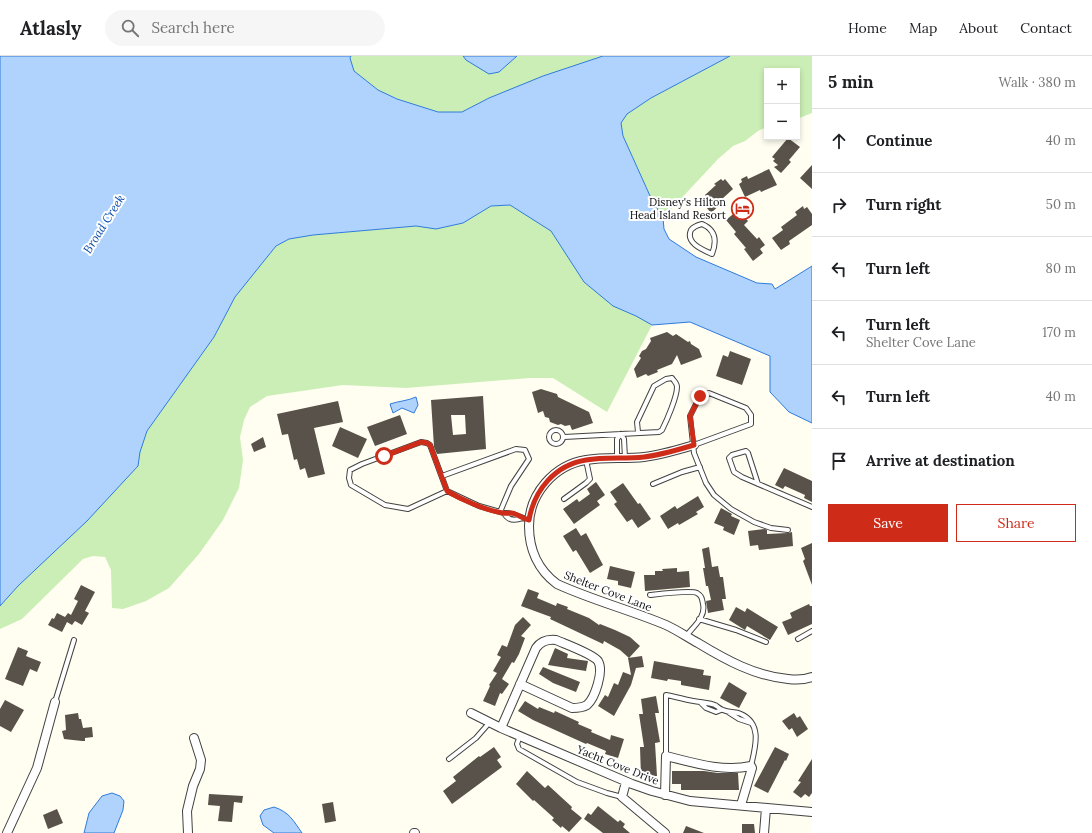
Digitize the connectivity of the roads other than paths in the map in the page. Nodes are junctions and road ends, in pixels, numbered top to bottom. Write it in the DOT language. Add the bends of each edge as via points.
graph roads {
  1 [pos="712,254"];
  2 [pos="638,432"];
  3 [pos="621,434"];
  4 [pos="564,437"];
  5 [pos="694,445"];
  6 [pos="621,458"];
  7 [pos="586,460"];
  8 [pos="700,468"];
  9 [pos="442,476"];
  10 [pos="653,484"];
  11 [pos="758,484"];
  12 [pos="447,491"];
  13 [pos="564,499"];
  14 [pos="812,507"];
  15 [pos="502,513"];
  16 [pos="526,519"];
  17 [pos="788,530"];
  18 [pos="650,595"];
  19 [pos="699,619"];
  20 [pos="812,631"];
  21 [pos="685,636"];
  22 [pos="798,638"];
  23 [pos="74,640"];
  24 [pos="766,642"];
  25 [pos="812,676"];
  26 [pos="520,684"];
  27 [pos="55,702"];
  28 [pos="471,713"];
  29 [pos="490,722"];
  30 [pos="501,728"];
  31 [pos="520,736"];
  32 [pos="194,738"];
  33 [pos="666,756"];
  34 [pos="449,759"];
  35 [pos="751,766"];
  36 [pos="626,782"];
  37 [pos="665,795"];
  38 [pos="622,797"];
  39 [pos="741,805"];
  40 [pos="766,808"];
  41 [pos="812,812"];
  42 [pos="7,833"];
  43 [pos="188,833"];
  44 [pos="665,833"];
  45 [pos="764,833"];
  1 -- 1 [label="lane" via="692,241 690,236 694,227 702,224 713,231 715,246"];
  2 -- 2 [label="lane" via="662,430 677,387 672,378 654,386 637,422"];
  2 -- 3 [label="lane"];
  3 -- 4 [label="lane"];
  3 -- 6 [label="lane" via="624,439"];
  3 -- 6 [label="lane" via="617,439"];
  5 -- 5 [label="lane" via="690,416 700,396 710,393 746,408 752,415 751,424"];
  5 -- 6 [label="street, Shelter Cove Lane" via="670,453"];
  5 -- 8 [label="lane" via="694,453"];
  6 -- 7 [label="street, Shelter Cove Lane"];
  7 -- 13 [label="lane" via="590,478"];
  7 -- 16 [label="street, Shelter Cove Lane" via="566,466 546,482 535,498"];
  8 -- 10 [label="lane" via="682,472"];
  8 -- 17 [label="lane" via="714,495 731,509 754,522"];
  9 -- 12 [label="lane"];
  9 -- 12 [label="lane" via="430,445 421,442 355,467 350,470 349,478 351,485 385,505 398,508 408,509"];
  9 -- 15 [label="lane" via="516,449 525,450 529,459 511,486"];
  11 -- 11 [label="lane" via="734,472 729,458 746,451"];
  11 -- 14 [label="lane"];
  12 -- 15 [label="lane" via="479,506"];
  15 -- 16 [label="lane" via="517,514"];
  16 -- 21 [label="street, Shelter Cove Lane" via="530,546 538,563 552,580 566,588 646,617"];
  18 -- 19 [label="lane" via="697,593 702,598 704,609"];
  19 -- 21 [label="lane"];
  19 -- 24 [label="lane"];
  20 -- 22 [label="lane"];
  21 -- 25 [label="street, Shelter Cove Lane" via="723,658 762,674 797,680"];
  23 -- 27 [label="lane"];
  26 -- 26 [label="street" via="536,648 540,643 550,639 594,657 601,669 590,701 579,708 572,708"];
  26 -- 30 [label="street"];
  27 -- 42 [label="street" via="37,768"];
  28 -- 29 [label="street, Yacht Cove Drive"];
  29 -- 30 [label="street, Yacht Cove Drive"];
  29 -- 34 [label="lane" via="476,738"];
  30 -- 31 [label="street, Yacht Cove Drive"];
  31 -- 36 [label="street, Yacht Cove Drive"];
  31 -- 38 [label="lane" via="517,744 519,750 577,782 606,794"];
  32 -- 43 [label="street" via="201,760 187,811"];
  33 -- 35 [label="street" via="713,767 736,769"];
  33 -- 35 [label="lane" via="666,695 701,703 709,710 728,712 752,723 756,746"];
  33 -- 37 [label="street"];
  35 -- 39 [label="street"];
  36 -- 37 [label="street, Yacht Cove Drive"];
  36 -- 38 [label="street"];
  37 -- 39 [label="street, Yacht Cove Drive" via="690,801"];
  38 -- 44 [label="street"];
  39 -- 40 [label="street, Yacht Cove Drive"];
  40 -- 41 [label="street, Yacht Cove Drive"];
  40 -- 45 [label="street"];
}
